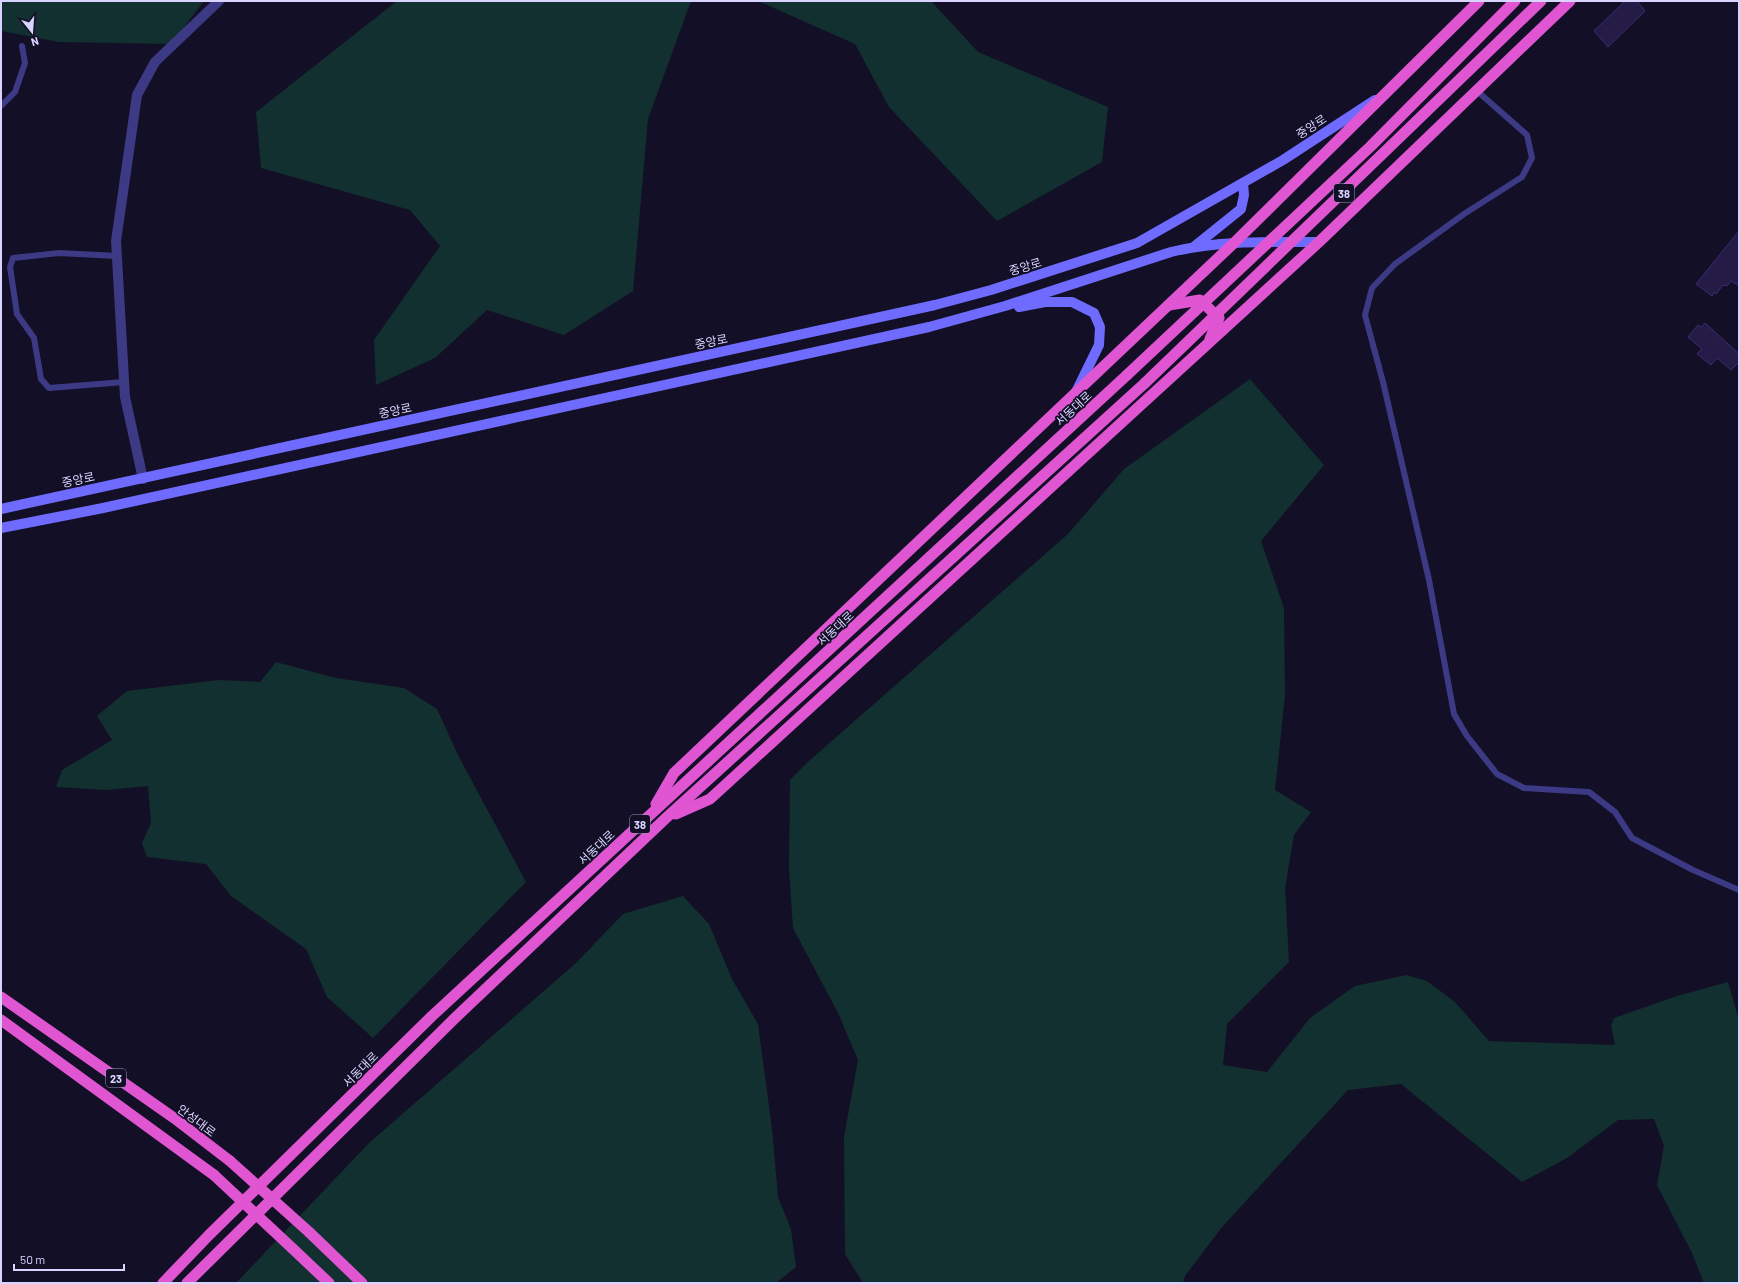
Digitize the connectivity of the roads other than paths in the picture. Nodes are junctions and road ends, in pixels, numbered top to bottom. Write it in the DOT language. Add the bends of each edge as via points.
graph roads {
  1 [pos="219,1"];
  2 [pos="1479,1"];
  3 [pos="1516,1"];
  4 [pos="1541,1"];
  5 [pos="1570,1"];
  6 [pos="22,46"];
  7 [pos="1477,90"];
  8 [pos="1387,92"];
  9 [pos="1,106"];
  10 [pos="1243,183"];
  11 [pos="1235,242"];
  12 [pos="1319,242"];
  13 [pos="1195,246"];
  14 [pos="117,256"];
  15 [pos="1170,305"];
  16 [pos="954,320"];
  17 [pos="1208,344"];
  18 [pos="124,382"];
  19 [pos="1074,394"];
  20 [pos="143,479"];
  21 [pos="1,509"];
  22 [pos="1,528"];
  23 [pos="651,813"];
  24 [pos="666,818"];
  25 [pos="1739,890"];
  26 [pos="1,997"];
  27 [pos="1,1020"];
  28 [pos="164,1283"];
  29 [pos="187,1283"];
  30 [pos="329,1283"];
  31 [pos="362,1283"];
  1 -- 14 [label="street" via="155,62 138,95 116,241"];
  2 -- 8 [label="highway"];
  3 -- 23 [label="highway, 서동대로 / 38, bridge" via="1371,146 814,666"];
  4 -- 24 [label="highway, 38, bridge" via="1144,383"];
  5 -- 7 [label="highway"];
  6 -- 9 [label="lane" via="25,62 15,92"];
  7 -- 12 [label="highway"];
  7 -- 25 [label="lane" via="1527,135 1532,158 1522,177 1464,214 1395,264 1372,288 1365,315 1383,382 1428,580 1454,714 1467,736 1497,774 1524,788 1589,792 1616,812 1632,838 1693,870"];
  8 -- 10 [label="main road, 중앙로"];
  8 -- 11 [label="highway"];
  10 -- 13 [label="main road" via="1241,209"];
  10 -- 20 [label="main road, 중앙로" via="1137,242 990,290 935,305"];
  11 -- 12 [label="main road"];
  11 -- 13 [label="main road"];
  11 -- 15 [label="highway"];
  12 -- 17 [label="highway"];
  13 -- 16 [label="main road"];
  14 -- 18 [label="street"];
  14 -- 18 [label="lane" via="59,253 13,258 10,267 16,314 34,338 41,379 49,388"];
  15 -- 17 [label="highway" via="1200,300 1219,318"];
  15 -- 19 [label="highway"];
  16 -- 19 [label="main road" via="1045,302 1072,302 1094,313 1100,327 1099,345"];
  16 -- 22 [label="main road" via="103,508"];
  17 -- 24 [label="highway" via="710,799"];
  18 -- 20 [label="street"];
  19 -- 23 [label="highway" via="674,773"];
  20 -- 21 [label="main road, 중앙로"];
  23 -- 28 [label="highway, 서동대로 / 38" via="432,1016 215,1229"];
  24 -- 29 [label="highway, 38" via="448,1025"];
  26 -- 31 [label="highway, 안성대로 / 23, bridge" via="174,1118 230,1161"];
  27 -- 30 [label="highway, 23, bridge" via="214,1175"];
}
